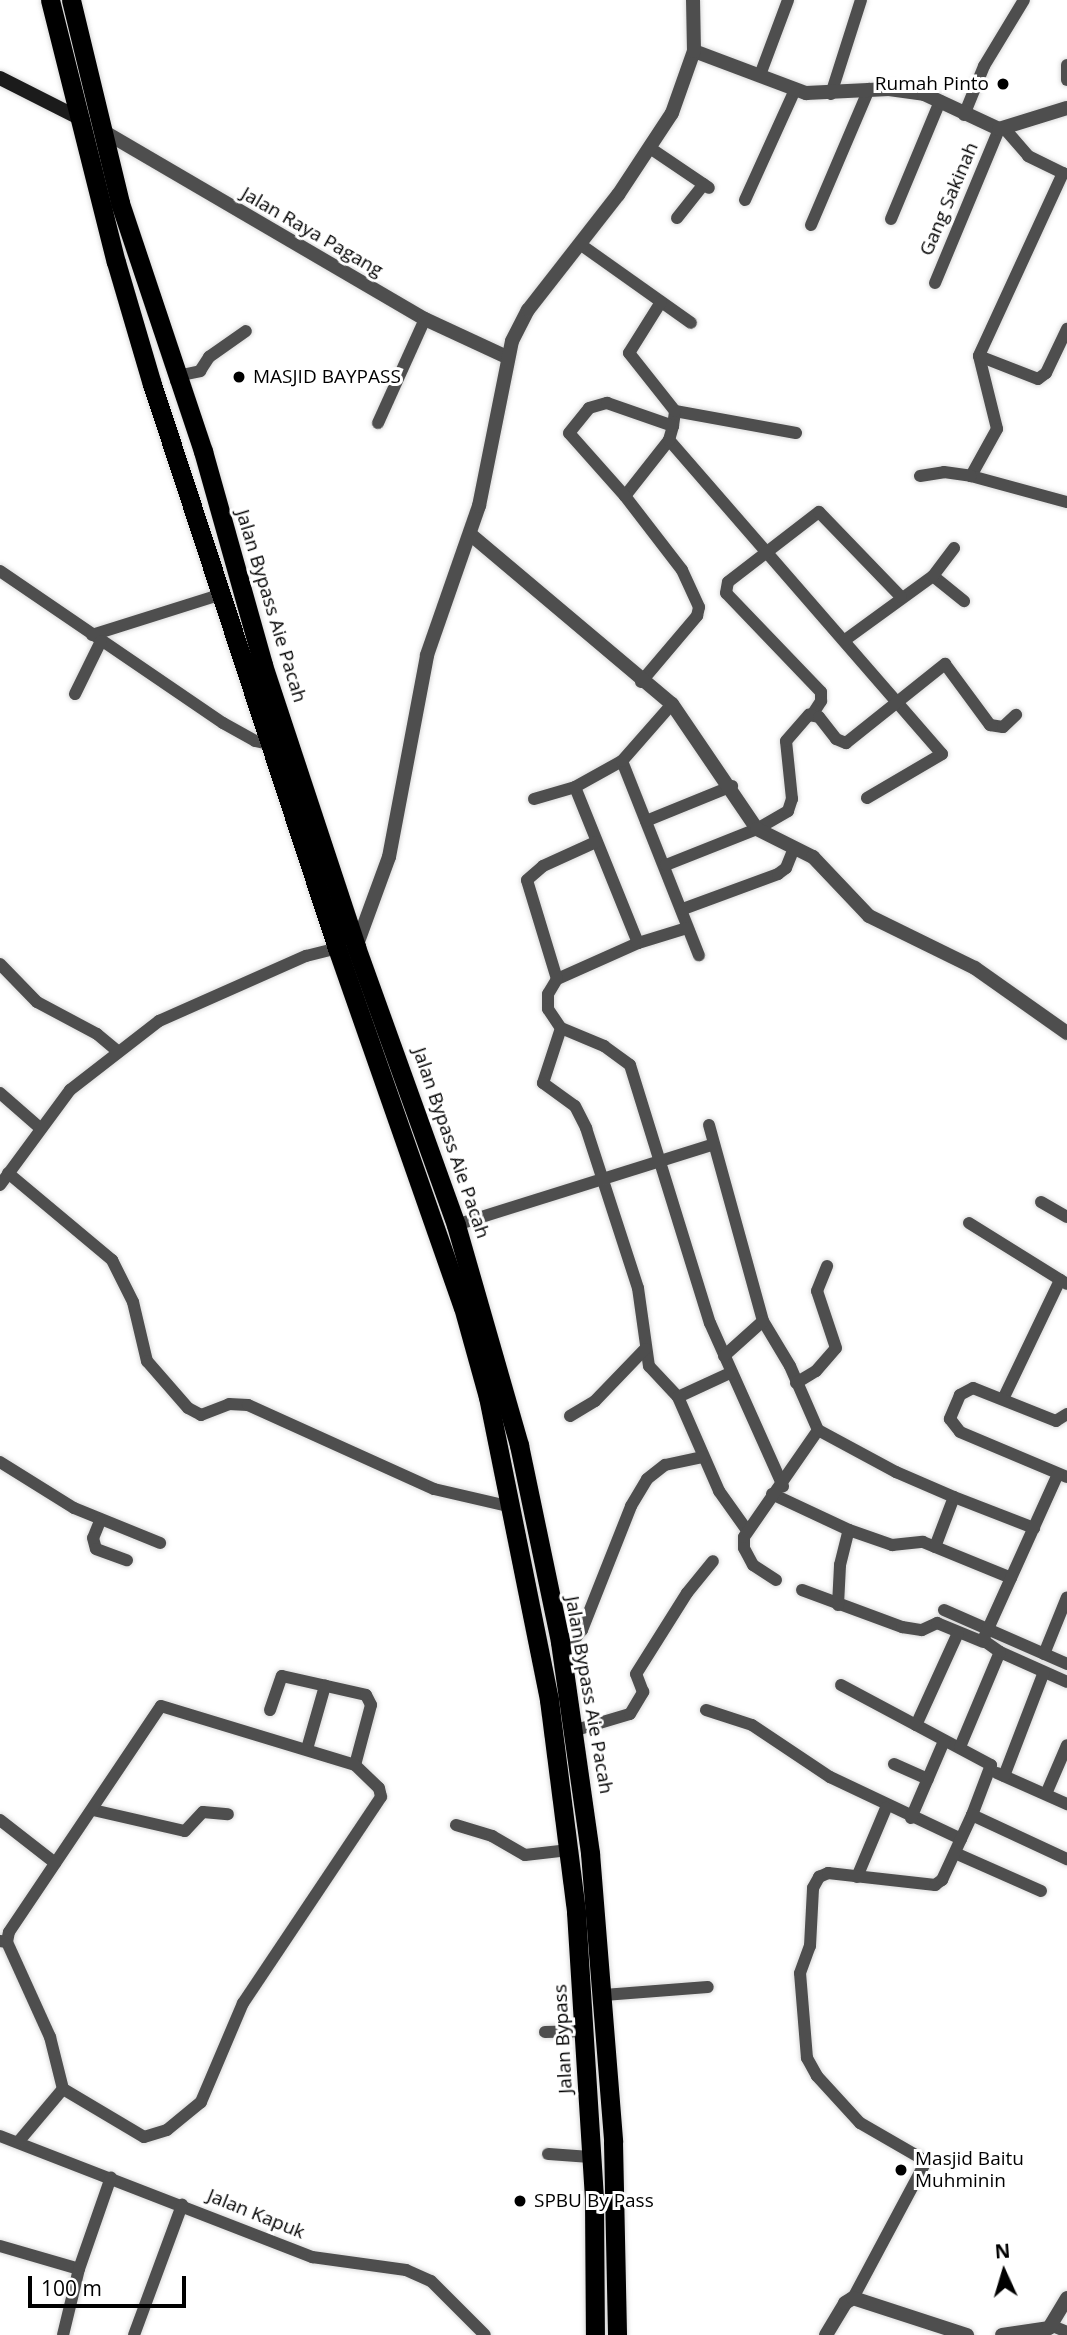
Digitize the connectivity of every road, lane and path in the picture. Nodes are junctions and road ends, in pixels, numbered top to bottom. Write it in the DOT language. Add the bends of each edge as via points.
graph roads {
  1 [pos="51,0"];
  2 [pos="71,0"];
  3 [pos="693,0"];
  4 [pos="788,0"];
  5 [pos="861,0"];
  6 [pos="1024,0"];
  7 [pos="694,51"];
  8 [pos="1067,65"];
  9 [pos="760,75"];
  10 [pos="0,78"];
  11 [pos="1067,80"];
  12 [pos="869,89"];
  13 [pos="795,90"];
  14 [pos="831,94"];
  15 [pos="940,101"];
  16 [pos="1067,108"];
  17 [pos="964,115"];
  18 [pos="78,118"];
  19 [pos="1002,129"];
  20 [pos="103,131"];
  21 [pos="650,148"];
  22 [pos="1065,174"];
  23 [pos="745,200"];
  24 [pos="677,218"];
  25 [pos="891,219"];
  26 [pos="811,226"];
  27 [pos="579,244"];
  28 [pos="935,283"];
  29 [pos="661,302"];
  30 [pos="425,319"];
  31 [pos="691,323"];
  32 [pos="1067,329"];
  33 [pos="246,331"];
  34 [pos="507,356"];
  35 [pos="979,356"];
  36 [pos="176,382"];
  37 [pos="675,411"];
  38 [pos="378,423"];
  39 [pos="673,426"];
  40 [pos="796,433"];
  41 [pos="669,440"];
  42 [pos="920,476"];
  43 [pos="971,476"];
  44 [pos="625,496"];
  45 [pos="1067,502"];
  46 [pos="470,534"];
  47 [pos="954,548"];
  48 [pos="768,550"];
  49 [pos="0,571"];
  50 [pos="933,576"];
  51 [pos="222,594"];
  52 [pos="901,597"];
  53 [pos="964,601"];
  54 [pos="97,638"];
  55 [pos="845,640"];
  56 [pos="641,682"];
  57 [pos="75,694"];
  58 [pos="897,701"];
  59 [pos="672,704"];
  60 [pos="812,715"];
  61 [pos="1016,715"];
  62 [pos="274,745"];
  63 [pos="622,761"];
  64 [pos="732,786"];
  65 [pos="575,788"];
  66 [pos="867,798"];
  67 [pos="534,799"];
  68 [pos="646,821"];
  69 [pos="757,828"];
  70 [pos="596,842"];
  71 [pos="794,848"];
  72 [pos="666,865"];
  73 [pos="683,909"];
  74 [pos="687,928"];
  75 [pos="638,943"];
  76 [pos="347,948"];
  77 [pos="699,955"];
  78 [pos="0,964"];
  79 [pos="557,979"];
  80 [pos="561,1028"];
  81 [pos="1067,1032"];
  82 [pos="117,1051"];
  83 [pos="0,1093"];
  84 [pos="709,1125"];
  85 [pos="39,1127"];
  86 [pos="714,1144"];
  87 [pos="661,1161"];
  88 [pos="8,1173"];
  89 [pos="604,1178"];
  90 [pos="0,1185"];
  91 [pos="1041,1202"];
  92 [pos="1067,1217"];
  93 [pos="969,1223"];
  94 [pos="456,1225"];
  95 [pos="827,1266"];
  96 [pos="1064,1282"];
  97 [pos="763,1321"];
  98 [pos="645,1349"];
  99 [pos="724,1356"];
  100 [pos="730,1373"];
  101 [pos="796,1384"];
  102 [pos="678,1397"];
  103 [pos="1004,1397"];
  104 [pos="1067,1414"];
  105 [pos="570,1416"];
  106 [pos="818,1430"];
  107 [pos="703,1457"];
  108 [pos="0,1462"];
  109 [pos="1062,1476"];
  110 [pos="777,1490"];
  111 [pos="954,1497"];
  112 [pos="512,1507"];
  113 [pos="100,1521"];
  114 [pos="1034,1528"];
  115 [pos="746,1529"];
  116 [pos="849,1530"];
  117 [pos="160,1543"];
  118 [pos="935,1547"];
  119 [pos="127,1560"];
  120 [pos="713,1561"];
  121 [pos="1012,1578"];
  122 [pos="776,1580"];
  123 [pos="802,1590"];
  124 [pos="1067,1597"];
  125 [pos="838,1605"];
  126 [pos="944,1610"];
  127 [pos="958,1633"];
  128 [pos="985,1636"];
  129 [pos="560,1642"];
  130 [pos="1000,1652"];
  131 [pos="1044,1654"];
  132 [pos="1067,1664"];
  133 [pos="1044,1672"];
  134 [pos="1067,1682"];
  135 [pos="841,1685"];
  136 [pos="325,1686"];
  137 [pos="270,1710"];
  138 [pos="706,1710"];
  139 [pos="916,1725"];
  140 [pos="576,1730"];
  141 [pos="554,1741"];
  142 [pos="944,1741"];
  143 [pos="1067,1745"];
  144 [pos="960,1747"];
  145 [pos="307,1749"];
  146 [pos="894,1764"];
  147 [pos="355,1765"];
  148 [pos="989,1770"];
  149 [pos="1004,1776"];
  150 [pos="928,1779"];
  151 [pos="1046,1794"];
  152 [pos="1067,1804"];
  153 [pos="887,1808"];
  154 [pos="93,1810"];
  155 [pos="228,1814"];
  156 [pos="972,1815"];
  157 [pos="911,1818"];
  158 [pos="0,1820"];
  159 [pos="456,1825"];
  160 [pos="961,1839"];
  161 [pos="569,1850"];
  162 [pos="955,1853"];
  163 [pos="1067,1859"];
  164 [pos="55,1863"];
  165 [pos="857,1877"];
  166 [pos="1041,1891"];
  167 [pos="4,1942"];
  168 [pos="708,1987"];
  169 [pos="604,1995"];
  170 [pos="587,2031"];
  171 [pos="545,2032"];
  172 [pos="63,2089"];
  173 [pos="0,2136"];
  174 [pos="19,2141"];
  175 [pos="548,2154"];
  176 [pos="591,2157"];
  177 [pos="111,2177"];
  178 [pos="182,2205"];
  179 [pos="0,2246"];
  180 [pos="79,2269"];
  181 [pos="853,2298"];
  182 [pos="1067,2298"];
  183 [pos="1050,2325"];
  184 [pos="1067,2332"];
  185 [pos="63,2335"];
  186 [pos="134,2335"];
  187 [pos="485,2335"];
  188 [pos="595,2335"];
  189 [pos="617,2335"];
  190 [pos="826,2335"];
  191 [pos="967,2335"];
  192 [pos="1002,2335"];
  1 -- 18 [label="highway"];
  2 -- 20 [label="highway, Jalan Bypass Aie Pacah"];
  3 -- 7 [label="street"];
  4 -- 9 [label="street"];
  5 -- 14 [label="street"];
  6 -- 17 [label="street" via="984,66"];
  7 -- 9 [label="street"];
  7 -- 21 [label="street" via="672,113"];
  8 -- 11 [label="street"];
  9 -- 13 [label="street"];
  10 -- 18 [label="main road"];
  12 -- 14 [label="street"];
  12 -- 15 [label="street" via="903,90"];
  12 -- 26 [label="street"];
  13 -- 14 [label="street"];
  13 -- 23 [label="street"];
  15 -- 17 [label="street"];
  15 -- 25 [label="street"];
  16 -- 19 [label="street"];
  17 -- 19 [label="street"];
  18 -- 20 [label="main road"];
  18 -- 51 [label="highway" via="152,384"];
  19 -- 22 [label="street" via="1028,156"];
  19 -- 28 [label="street, Gang Sakinah"];
  20 -- 30 [label="street, Jalan Raya Pagang"];
  20 -- 36 [label="highway, Jalan Bypass Aie Pacah"];
  21 -- 24 [label="street" via="706,186"];
  21 -- 27 [label="street"];
  22 -- 35 [label="street"];
  27 -- 29 [label="street"];
  27 -- 34 [label="street" via="528,310"];
  29 -- 31 [label="street"];
  29 -- 37 [label="street" via="629,353"];
  30 -- 34 [label="street, Jalan Raya Pagang"];
  30 -- 38 [label="street"];
  32 -- 35 [label="street" via="1046,373 1038,379"];
  33 -- 36 [label="street" via="209,357 200,371 177,376"];
  34 -- 46 [label="street"];
  35 -- 43 [label="street" via="997,429"];
  36 -- 76 [label="highway, Jalan Bypass Aie Pacah" via="203,451"];
  37 -- 39 [label="street"];
  37 -- 40 [label="street"];
  39 -- 41 [label="street"];
  39 -- 44 [label="street" via="607,403 589,408 572,424 572,439"];
  41 -- 44 [label="street"];
  41 -- 48 [label="street"];
  42 -- 43 [label="street" via="944,472"];
  43 -- 45 [label="street"];
  44 -- 56 [label="street" via="682,570 699,607 697,616"];
  46 -- 56 [label="street"];
  46 -- 76 [label="street" via="427,655 388,857"];
  47 -- 50 [label="street"];
  48 -- 52 [label="street" via="819,512"];
  48 -- 55 [label="street"];
  48 -- 60 [label="street" via="728,582 726,593 821,692"];
  49 -- 54 [label="street"];
  50 -- 52 [label="street"];
  50 -- 53 [label="street"];
  51 -- 54 [label="street"];
  51 -- 62 [label="highway"];
  52 -- 55 [label="street"];
  54 -- 57 [label="street"];
  54 -- 62 [label="street" via="230,728"];
  55 -- 58 [label="street"];
  56 -- 59 [label="street"];
  58 -- 60 [label="street" via="846,744"];
  58 -- 61 [label="street" via="945,664 990,725 1003,727"];
  58 -- 66 [label="street" via="942,754"];
  59 -- 63 [label="street"];
  59 -- 64 [label="street"];
  60 -- 69 [label="street" via="786,741 791,807"];
  62 -- 76 [label="highway"];
  63 -- 65 [label="street"];
  63 -- 68 [label="street"];
  64 -- 68 [label="street"];
  64 -- 69 [label="street"];
  65 -- 67 [label="street"];
  65 -- 70 [label="street"];
  68 -- 72 [label="street"];
  69 -- 71 [label="street"];
  69 -- 72 [label="street"];
  70 -- 75 [label="street"];
  70 -- 79 [label="street" via="543,866 527,880"];
  71 -- 73 [label="street" via="786,868 778,874"];
  71 -- 81 [label="street" via="813,857 869,916 975,968"];
  72 -- 73 [label="street"];
  73 -- 74 [label="street"];
  74 -- 75 [label="street"];
  74 -- 77 [label="street"];
  75 -- 79 [label="street"];
  76 -- 82 [label="street" via="306,956 159,1021"];
  76 -- 94 [label="highway, Jalan Bypass Aie Pacah"];
  76 -- 112 [label="highway, Jalan Bypass" via="463,1307"];
  78 -- 82 [label="street" via="37,1002 97,1034"];
  79 -- 80 [label="street" via="548,994 548,1009"];
  80 -- 87 [label="street" via="604,1046 630,1065"];
  80 -- 89 [label="street" via="543,1083 575,1106"];
  82 -- 85 [label="street" via="70,1090"];
  83 -- 85 [label="street"];
  84 -- 86 [label="street"];
  85 -- 88 [label="street"];
  86 -- 87 [label="street"];
  86 -- 97 [label="street"];
  87 -- 89 [label="street"];
  87 -- 99 [label="street"];
  88 -- 90 [label="street"];
  88 -- 112 [label="street" via="112,1260 133,1302 147,1361 188,1408 201,1415 229,1404 248,1405 434,1489"];
  89 -- 94 [label="street"];
  89 -- 98 [label="street" via="645,1316"];
  91 -- 92 [label="street"];
  93 -- 96 [label="street"];
  94 -- 129 [label="highway, Jalan Bypass Aie Pacah" via="495,1349"];
  95 -- 101 [label="street" via="817,1291 836,1348 816,1371"];
  96 -- 103 [label="street"];
  97 -- 99 [label="street"];
  97 -- 101 [label="street"];
  98 -- 102 [label="street" via="649,1366"];
  98 -- 105 [label="street" via="595,1401"];
  99 -- 100 [label="street"];
  100 -- 102 [label="street"];
  100 -- 110 [label="street"];
  101 -- 106 [label="street"];
  102 -- 107 [label="street"];
  103 -- 104 [label="street" via="1056,1421"];
  103 -- 109 [label="street" via="981,1389 967,1390 952,1409 955,1429"];
  106 -- 110 [label="street"];
  106 -- 111 [label="street"];
  107 -- 115 [label="street" via="729,1509"];
  107 -- 129 [label="street" via="665,1465 647,1479 631,1506 582,1630"];
  108 -- 113 [label="street"];
  109 -- 114 [label="street"];
  110 -- 115 [label="street"];
  110 -- 116 [label="street"];
  111 -- 114 [label="street"];
  111 -- 118 [label="street"];
  112 -- 141 [label="highway, Jalan Bypass"];
  113 -- 117 [label="street"];
  113 -- 119 [label="street" via="93,1538 96,1549"];
  114 -- 121 [label="street"];
  115 -- 122 [label="street" via="747,1557"];
  116 -- 118 [label="street" via="892,1545 917,1541"];
  116 -- 125 [label="street" via="840,1565"];
  118 -- 121 [label="street"];
  120 -- 140 [label="street" via="636,1674 643,1692 630,1713"];
  121 -- 128 [label="street"];
  123 -- 125 [label="street"];
  124 -- 131 [label="street"];
  125 -- 127 [label="street" via="902,1627 922,1630 937,1623"];
  126 -- 128 [label="street"];
  127 -- 128 [label="street"];
  127 -- 139 [label="street"];
  128 -- 130 [label="street"];
  128 -- 131 [label="street"];
  129 -- 140 [label="highway, Jalan Bypass Aie Pacah"];
  130 -- 133 [label="street"];
  130 -- 144 [label="street"];
  131 -- 132 [label="street"];
  133 -- 134 [label="street"];
  133 -- 149 [label="street"];
  135 -- 139 [label="street"];
  136 -- 137 [label="street" via="282,1676"];
  136 -- 145 [label="street"];
  136 -- 147 [label="street" via="366,1695 371,1701"];
  138 -- 153 [label="street" via="752,1725"];
  139 -- 142 [label="street"];
  140 -- 141 [label="highway"];
  140 -- 169 [label="highway, Jalan Bypass Aie Pacah"];
  141 -- 161 [label="highway, Jalan Bypass"];
  142 -- 144 [label="street"];
  142 -- 150 [label="street"];
  143 -- 151 [label="street"];
  144 -- 148 [label="street" via="989,1763"];
  145 -- 147 [label="street"];
  145 -- 154 [label="street" via="161,1706"];
  146 -- 150 [label="street"];
  147 -- 172 [label="street" via="379,1788 381,1797 243,2003 201,2102 167,2130 144,2137"];
  148 -- 149 [label="street"];
  148 -- 156 [label="street"];
  149 -- 151 [label="street"];
  150 -- 157 [label="street"];
  151 -- 152 [label="street"];
  153 -- 157 [label="street"];
  153 -- 165 [label="street"];
  154 -- 155 [label="street" via="185,1831 203,1812"];
  154 -- 164 [label="street"];
  156 -- 160 [label="street"];
  156 -- 163 [label="street"];
  157 -- 160 [label="street"];
  158 -- 164 [label="street"];
  159 -- 161 [label="street" via="492,1836 526,1855"];
  160 -- 162 [label="street"];
  161 -- 170 [label="highway, Jalan Bypass"];
  162 -- 165 [label="street" via="935,1885"];
  162 -- 166 [label="street"];
  164 -- 167 [label="street"];
  165 -- 181 [label="street" via="828,1873 819,1877 813,1888 810,1946 800,1973 807,2058 817,2076 860,2123 919,2157 924,2165"];
  167 -- 172 [label="street" via="50,2037"];
  168 -- 169 [label="street"];
  169 -- 189 [label="highway, Jalan Bypass Aie Pacah"];
  170 -- 171 [label="street"];
  170 -- 176 [label="highway, Jalan Bypass"];
  172 -- 174 [label="street"];
  173 -- 174 [label="street, Jalan Kapuk"];
  174 -- 177 [label="street, Jalan Kapuk"];
  175 -- 176 [label="street"];
  176 -- 188 [label="highway, Jalan Bypass"];
  177 -- 178 [label="street, Jalan Kapuk"];
  177 -- 180 [label="street"];
  178 -- 186 [label="street"];
  178 -- 187 [label="street, Jalan Kapuk" via="312,2257 406,2270 431,2281"];
  179 -- 180 [label="street"];
  180 -- 185 [label="street"];
  181 -- 190 [label="street" via="845,2303"];
  181 -- 191 [label="street"];
  182 -- 183 [label="street"];
  183 -- 184 [label="street"];
  183 -- 192 [label="street"];
}
